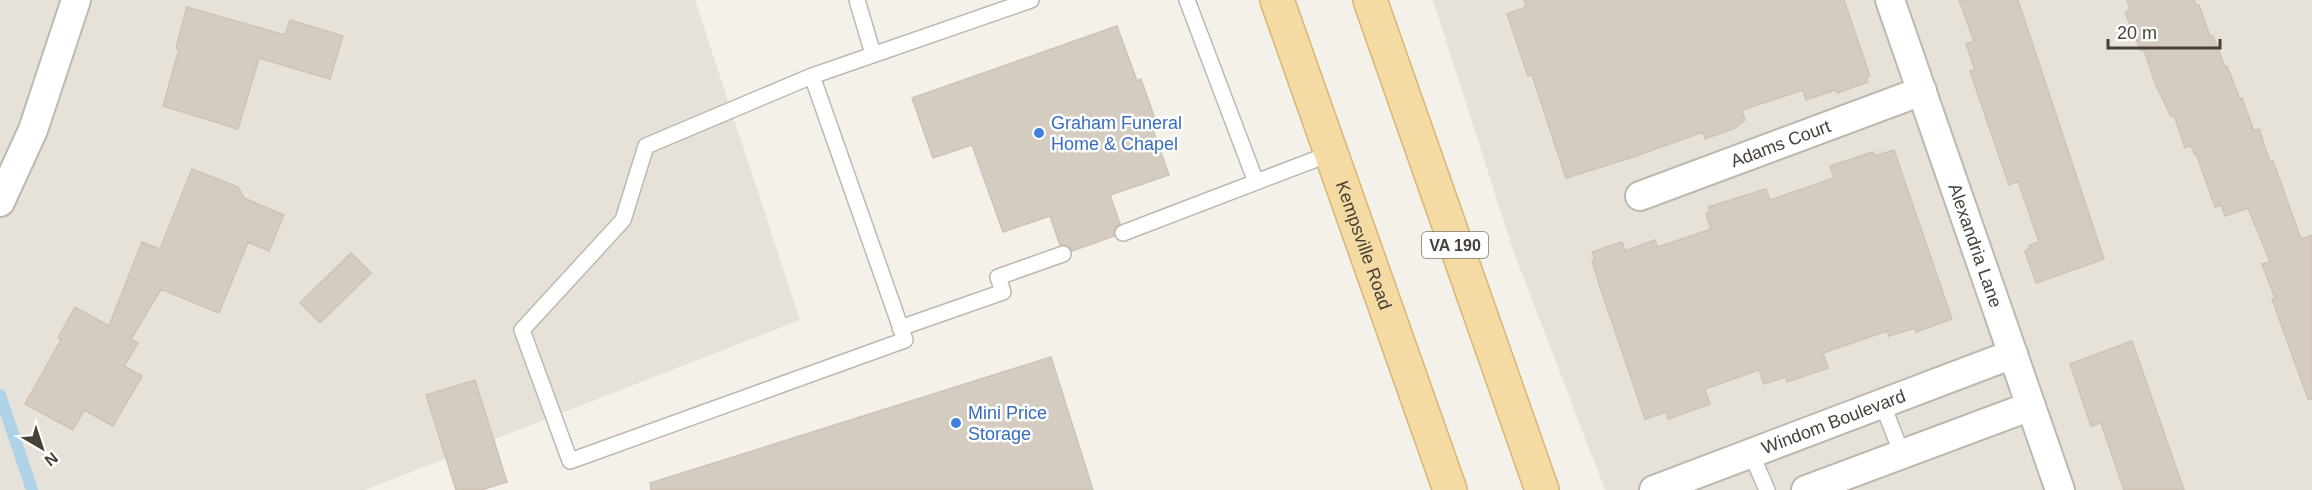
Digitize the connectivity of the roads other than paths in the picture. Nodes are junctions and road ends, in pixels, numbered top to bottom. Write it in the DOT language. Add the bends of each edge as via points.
graph roads {
  1 [pos="76,0"];
  2 [pos="857,0"];
  3 [pos="1030,0"];
  4 [pos="1187,0"];
  5 [pos="1277,0"];
  6 [pos="1370,0"];
  7 [pos="1890,0"];
  8 [pos="873,54"];
  9 [pos="812,76"];
  10 [pos="1922,91"];
  11 [pos="1332,153"];
  12 [pos="1256,182"];
  13 [pos="1640,196"];
  14 [pos="0,202"];
  15 [pos="1123,232"];
  16 [pos="1063,254"];
  17 [pos="900,328"];
  18 [pos="2013,354"];
  19 [pos="1882,403"];
  20 [pos="2031,406"];
  21 [pos="1751,453"];
  22 [pos="1902,454"];
  23 [pos="1450,490"];
  24 [pos="1542,490"];
  25 [pos="1654,490"];
  26 [pos="1767,490"];
  27 [pos="1806,490"];
  28 [pos="2060,490"];
  1 -- 14 [label="street" via="33,130"];
  2 -- 8 [label="lane"];
  3 -- 8 [label="lane"];
  4 -- 12 [label="lane"];
  5 -- 11 [label="main road, Kempsville Road"];
  6 -- 24 [label="main road, VA 190"];
  7 -- 10 [label="street, Alexandria Lane"];
  8 -- 9 [label="lane"];
  9 -- 17 [label="lane"];
  9 -- 17 [label="lane" via="646,146 622,220 522,330 570,461 904,340"];
  10 -- 13 [label="street, Adams Court"];
  10 -- 18 [label="street, Alexandria Lane"];
  11 -- 12 [label="lane"];
  11 -- 23 [label="main road, Kempsville Road"];
  12 -- 15 [label="lane"];
  16 -- 17 [label="lane" via="998,278 1003,292"];
  18 -- 19 [label="street, Windom Boulevard"];
  18 -- 20 [label="street, Alexandria Lane"];
  19 -- 21 [label="street, Windom Boulevard"];
  19 -- 22 [label="lane"];
  20 -- 22 [label="street"];
  20 -- 28 [label="street, Alexandria Lane"];
  21 -- 25 [label="street, Windom Boulevard"];
  21 -- 26 [label="lane"];
  22 -- 27 [label="street"];
}
